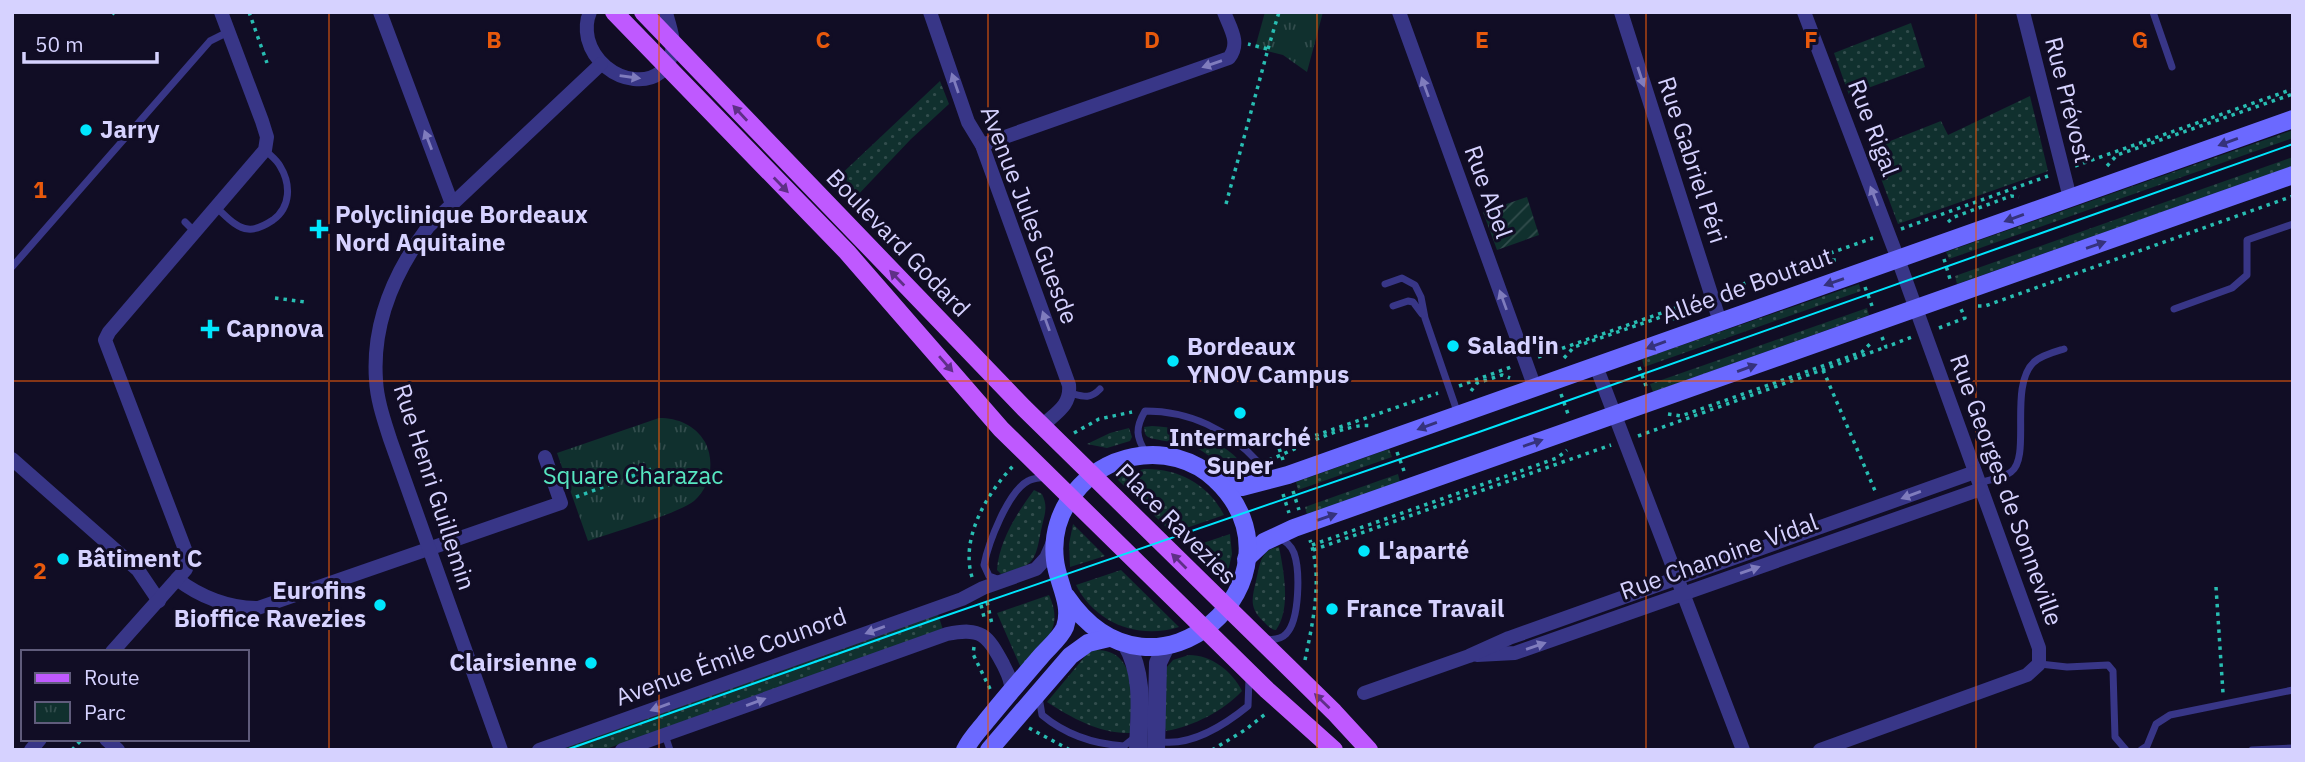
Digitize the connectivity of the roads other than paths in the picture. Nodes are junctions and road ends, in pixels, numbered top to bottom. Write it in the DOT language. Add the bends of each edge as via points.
graph roads {
  1 [pos="221,12"];
  2 [pos="380,12"];
  3 [pos="590,12"];
  4 [pos="614,12"];
  5 [pos="643,12"];
  6 [pos="666,12"];
  7 [pos="930,12"];
  8 [pos="1224,12"];
  9 [pos="1399,12"];
  10 [pos="1620,12"];
  11 [pos="1804,12"];
  12 [pos="2023,12"];
  13 [pos="2153,12"];
  14 [pos="228,32"];
  15 [pos="673,43"];
  16 [pos="601,64"];
  17 [pos="667,66"];
  18 [pos="2172,67"];
  19 [pos="2293,119"];
  20 [pos="982,145"];
  21 [pos="265,150"];
  22 [pos="2293,175"];
  23 [pos="2070,198"];
  24 [pos="452,204"];
  25 [pos="217,208"];
  26 [pos="2293,224"];
  27 [pos="1898,260"];
  28 [pos="12,267"];
  29 [pos="1385,284"];
  30 [pos="1393,306"];
  31 [pos="1916,308"];
  32 [pos="2174,309"];
  33 [pos="1425,318"];
  34 [pos="1720,322"];
  35 [pos="2064,349"];
  36 [pos="1596,366"];
  37 [pos="1530,375"];
  38 [pos="1100,389"];
  39 [pos="1070,393"];
  40 [pos="1456,407"];
  41 [pos="1615,415"];
  42 [pos="1043,425"];
  43 [pos="1146,454"];
  44 [pos="545,457"];
  45 [pos="12,459"];
  46 [pos="1263,462"];
  47 [pos="1091,474"];
  48 [pos="1050,477"];
  49 [pos="1217,481"];
  50 [pos="1979,481"];
  51 [pos="1070,497"];
  52 [pos="1275,535"];
  53 [pos="1055,539"];
  54 [pos="429,549"];
  55 [pos="1246,559"];
  56 [pos="1677,578"];
  57 [pos="177,579"];
  58 [pos="1004,581"];
  59 [pos="1683,593"];
  60 [pos="1066,596"];
  61 [pos="159,601"];
  62 [pos="939,608"];
  63 [pos="1227,609"];
  64 [pos="1205,630"];
  65 [pos="1258,638"];
  66 [pos="1117,641"];
  67 [pos="1166,646"];
  68 [pos="114,650"];
  69 [pos="1469,656"];
  70 [pos="2039,664"];
  71 [pos="1247,671"];
  72 [pos="1011,690"];
  73 [pos="2293,690"];
  74 [pos="1038,693"];
  75 [pos="1364,693"];
  76 [pos="665,734"];
  77 [pos="1151,738"];
  78 [pos="2293,748"];
  79 [pos="501,750"];
  80 [pos="539,750"];
  81 [pos="622,750"];
  82 [pos="670,750"];
  83 [pos="965,750"];
  84 [pos="989,750"];
  85 [pos="1138,750"];
  86 [pos="1334,750"];
  87 [pos="1369,750"];
  88 [pos="1743,750"];
  89 [pos="1820,750"];
  90 [pos="2126,750"];
  91 [pos="2141,750"];
  92 [pos="2252,750"];
  1 -- 14 [label="street"];
  24 -- 2 [label="street, one-way"];
  3 -- 16 [label="street" via="587,33"];
  4 -- 17 [label="main road, Boulevard Godard"];
  5 -- 15 [label="main road, Boulevard Godard"];
  6 -- 15 [label="street"];
  20 -- 7 [label="street, Avenue Jules Guesde, one-way" via="968,122"];
  8 -- 20 [label="street, one-way" via="1235,41 1229,58"];
  37 -- 9 [label="street, Rue Abel, one-way"];
  10 -- 34 [label="street, Rue Gabriel Péri, one-way"];
  27 -- 11 [label="street, Rue Rigal, one-way"];
  12 -- 23 [label="street, Rue Prévost"];
  13 -- 18 [label="lane"];
  14 -- 21 [label="street" via="262,121"];
  14 -- 28 [label="lane" via="205,47"];
  15 -- 17 [label="street"];
  42 -- 15 [label="main road, Boulevard Godard, one-way"];
  16 -- 17 [label="street, one-way" via="614,75 642,79"];
  16 -- 24 [label="street, Rue Henri Guillemin"];
  17 -- 48 [label="main road, Boulevard Godard, one-way" via="847,252 1001,429"];
  19 -- 23 [label="main road, Allée de Boutaut, one-way"];
  39 -- 20 [label="street, Avenue Jules Guesde, one-way"];
  21 -- 25 [label="street"];
  21 -- 25 [label="lane" via="280,165 286,208 269,223 250,230"];
  31 -- 22 [label="main road, one-way"];
  23 -- 27 [label="main road, Allée de Boutaut, one-way"];
  24 -- 54 [label="street, Rue Henri Guillemin" via="428,227 398,272 380,324 376,360 383,415"];
  25 -- 57 [label="street" via="190,227 105,340 186,552 186,569"];
  26 -- 32 [label="lane" via="2247,240 2247,275 2232,288"];
  27 -- 31 [label="street, Rue Georges de Sonneville"];
  27 -- 34 [label="main road, Allée de Boutaut, one-way"];
  29 -- 33 [label="lane" via="1402,278 1415,285"];
  30 -- 33 [label="lane" via="1413,302"];
  41 -- 31 [label="main road, one-way" via="1654,409"];
  31 -- 50 [label="street, Rue Georges de Sonneville"];
  33 -- 40 [label="lane"];
  34 -- 36 [label="main road, Allée de Boutaut, one-way"];
  35 -- 50 [label="lane" via="2041,356 2024,377 2015,467"];
  36 -- 37 [label="main road, Allée de Boutaut"];
  36 -- 41 [label="street"];
  37 -- 40 [label="main road, Allée de Boutaut"];
  38 -- 39 [label="lane" via="1087,397"];
  39 -- 42 [label="street" via="1064,406"];
  40 -- 49 [label="main road, Allée de Boutaut, one-way" via="1278,478 1242,487"];
  52 -- 41 [label="main road, one-way" via="1576,436"];
  41 -- 56 [label="street"];
  42 -- 47 [label="main road, Boulevard Godard"];
  43 -- 46 [label="lane" via="1136,431 1145,411 1174,414 1211,426"];
  43 -- 47 [label="main road, Place Ravezies" via="1117,460"];
  43 -- 49 [label="main road, Place Ravezies" via="1177,458"];
  44 -- 54 [label="street" via="561,503"];
  45 -- 61 [label="street" via="138,570"];
  47 -- 51 [label="main road, Place Ravezies"];
  63 -- 47 [label="main road, Place Ravezies, one-way"];
  48 -- 51 [label="main road, Boulevard Godard"];
  48 -- 58 [label="lane" via="1024,484 990,540 984,565 989,576"];
  49 -- 55 [label="main road, Place Ravezies" via="1240,515"];
  50 -- 56 [label="street, Rue Chanoine Vidal, one-way" via="1881,506"];
  59 -- 50 [label="street, Rue Chanoine Vidal, one-way"];
  50 -- 70 [label="street, Rue Georges de Sonneville" via="2039,648"];
  51 -- 53 [label="main road, Place Ravezies"];
  51 -- 64 [label="main road"];
  52 -- 55 [label="main road"];
  52 -- 65 [label="lane" via="1293,552 1295,613 1289,632 1273,640"];
  53 -- 58 [label="street, Place Ravezies" via="1036,569"];
  53 -- 60 [label="main road, Place Ravezies" via="1054,558"];
  54 -- 57 [label="street" via="258,608 202,596"];
  54 -- 79 [label="street, Rue Henri Guillemin"];
  55 -- 63 [label="main road, Place Ravezies" via="1243,577"];
  56 -- 59 [label="street"];
  56 -- 69 [label="street, Rue Chanoine Vidal"];
  57 -- 61 [label="street"];
  58 -- 62 [label="street, Place Ravezies"];
  69 -- 59 [label="street, Rue Chanoine Vidal, one-way" via="1515,653"];
  59 -- 88 [label="street"];
  60 -- 66 [label="main road, Place Ravezies" via="1092,627"];
  60 -- 72 [label="main road" via="1065,627"];
  61 -- 68 [label="street"];
  62 -- 80 [label="street, Avenue Émile Counord, one-way"];
  63 -- 64 [label="main road, Place Ravezies"];
  63 -- 65 [label="main road"];
  64 -- 67 [label="main road, Place Ravezies"];
  64 -- 71 [label="main road"];
  87 -- 65 [label="main road, one-way"];
  66 -- 67 [label="main road, Place Ravezies"];
  66 -- 74 [label="main road" via="1088,643 1070,656"];
  66 -- 77 [label="street" via="1136,664"];
  67 -- 77 [label="street" via="1158,663"];
  69 -- 75 [label="street, Rue Chanoine Vidal"];
  70 -- 89 [label="street, Rue Georges de Sonneville" via="2026,675"];
  70 -- 90 [label="lane" via="2108,664 2113,671 2115,737"];
  71 -- 77 [label="lane" via="1248,706 1230,720 1177,743"];
  71 -- 86 [label="main road"];
  76 -- 72 [label="street, Avenue Émile Counord, one-way" via="947,635 970,631 985,636 994,646"];
  72 -- 83 [label="main road"];
  73 -- 91 [label="lane" via="2170,716 2156,724"];
  74 -- 77 [label="lane" via="1042,715 1065,732 1105,745 1124,746"];
  74 -- 84 [label="main road"];
  76 -- 81 [label="street, Avenue Émile Counord"];
  76 -- 82 [label="lane"];
  77 -- 85 [label="street"];
  78 -- 92 [label="lane"];
}
